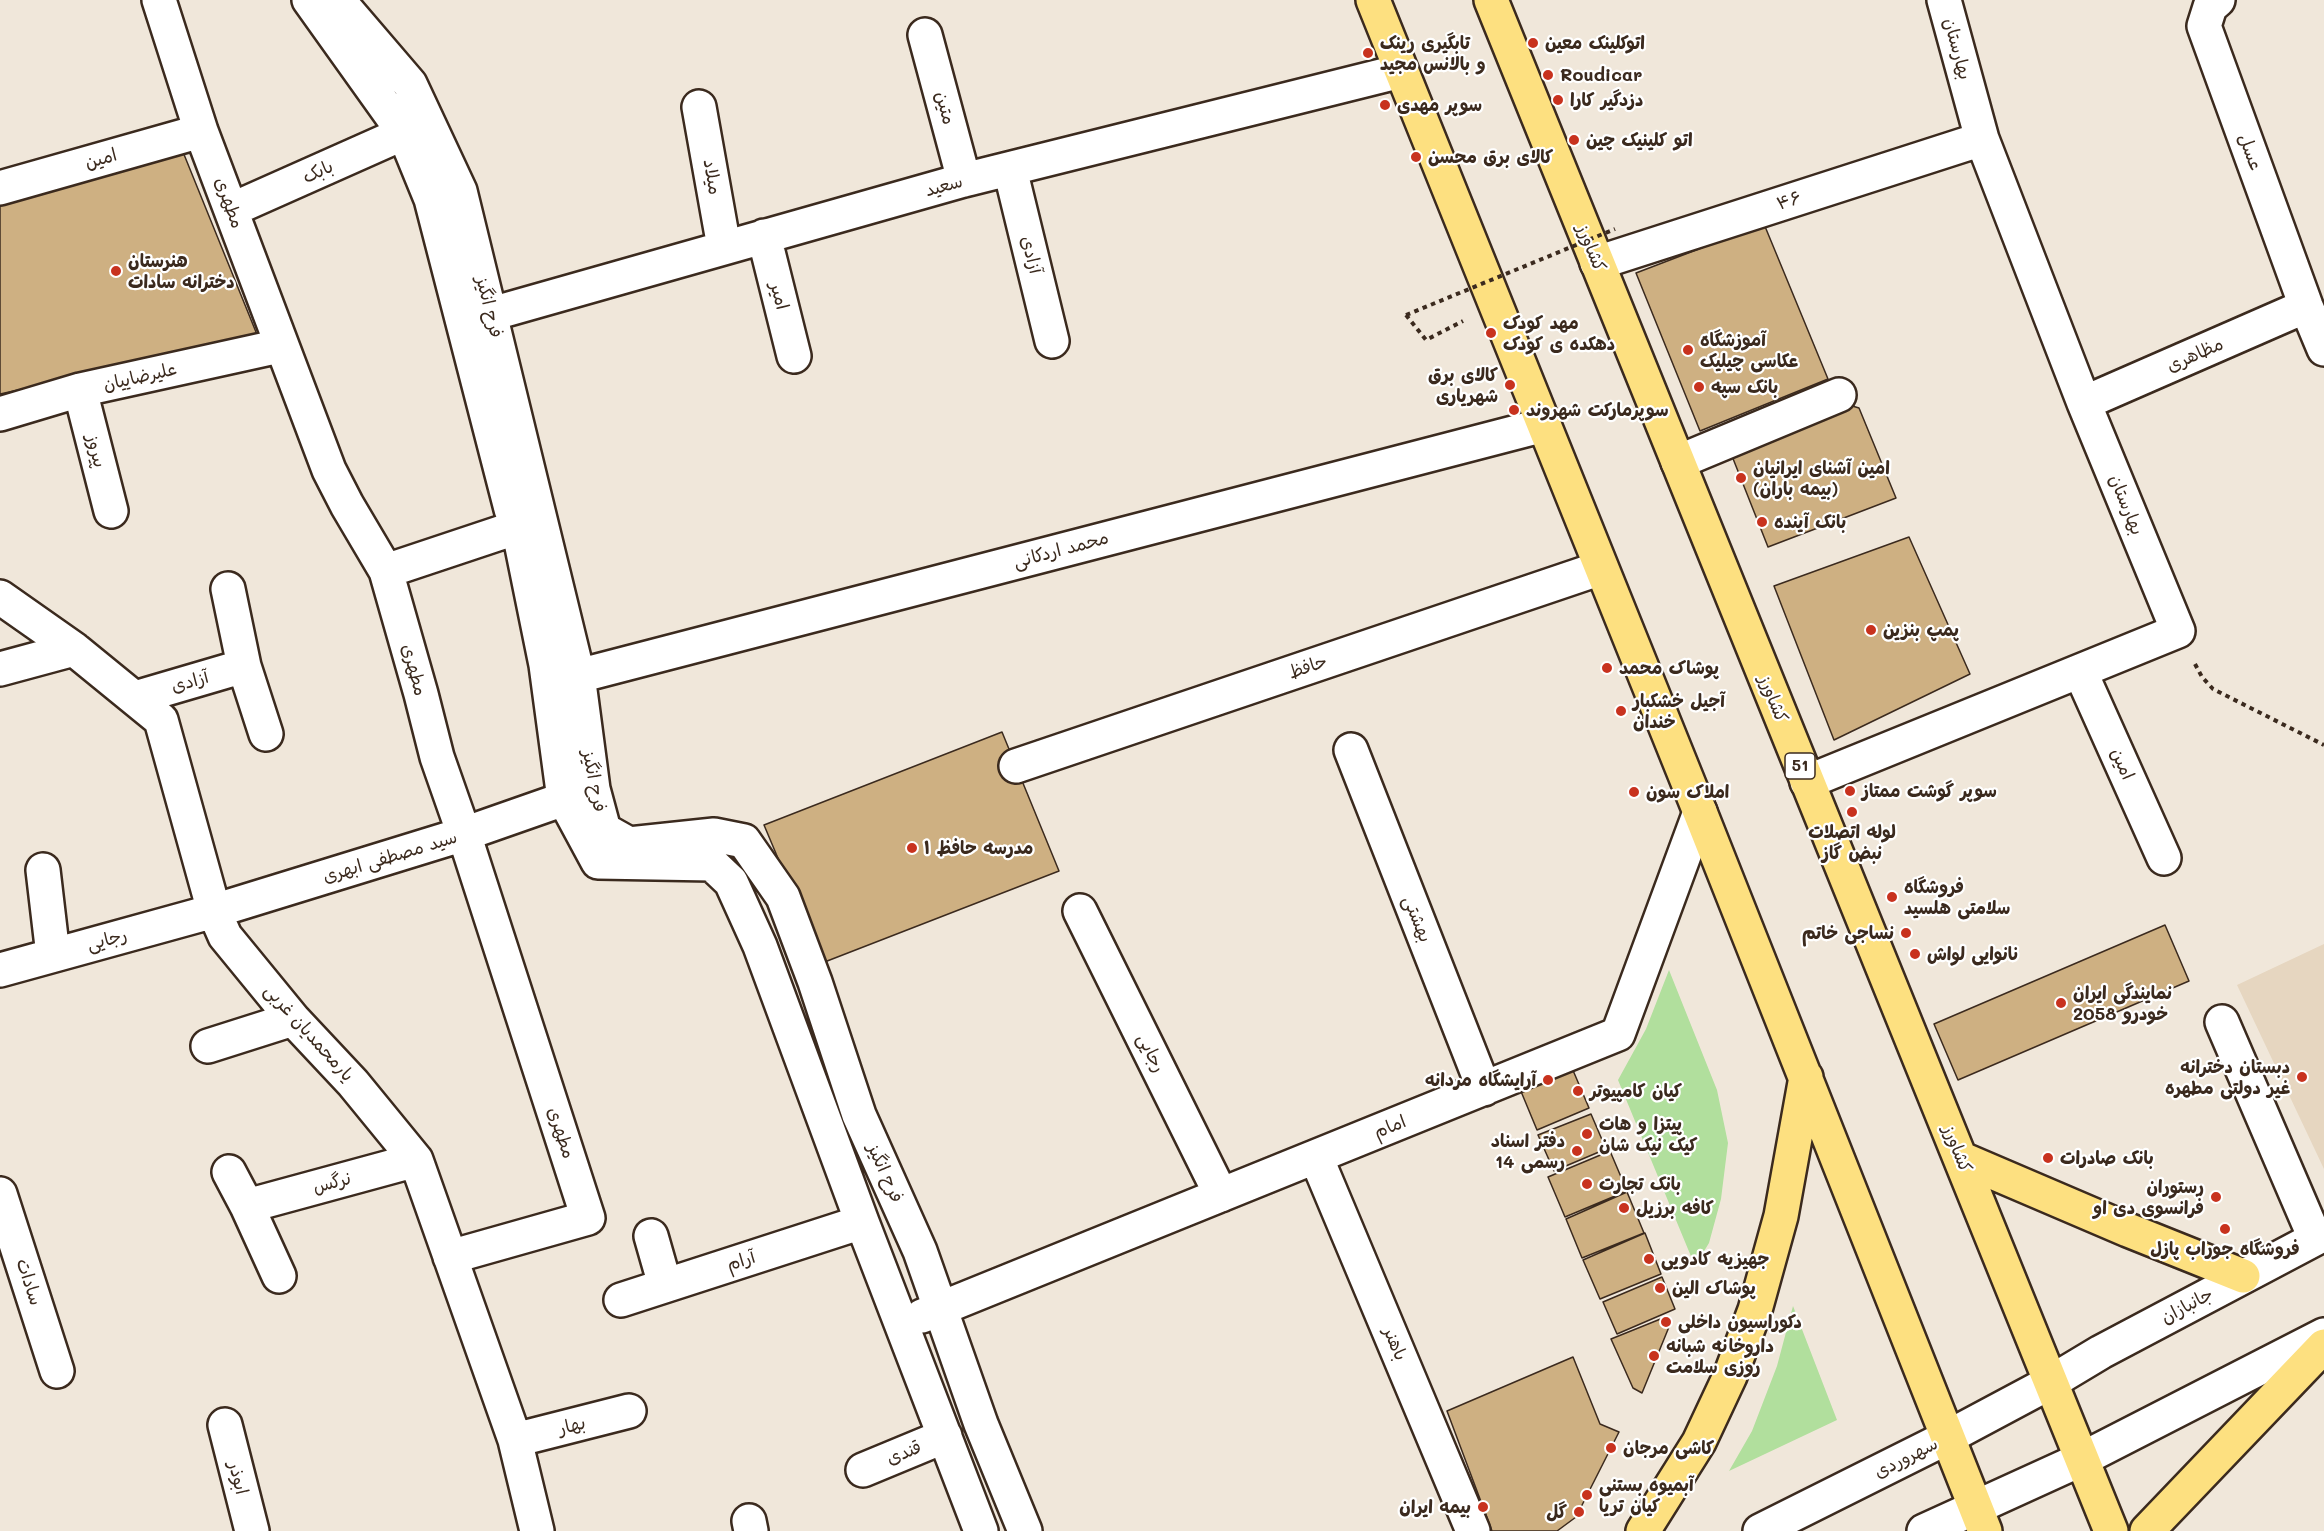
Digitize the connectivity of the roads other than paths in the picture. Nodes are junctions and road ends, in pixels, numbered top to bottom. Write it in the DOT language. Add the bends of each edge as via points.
graph roads {
  1 [pos="159,0"];
  2 [pos="309,0"];
  3 [pos="338,0"];
  4 [pos="1373,0"];
  5 [pos="1491,0"];
  6 [pos="1944,0"];
  7 [pos="2218,0"];
  8 [pos="925,35"];
  9 [pos="1401,71"];
  10 [pos="699,107"];
  11 [pos="201,131"];
  12 [pos="404,133"];
  13 [pos="1982,139"];
  14 [pos="1010,169"];
  15 [pos="964,180"];
  16 [pos="1,183"];
  17 [pos="231,210"];
  18 [pos="764,236"];
  19 [pos="724,247"];
  20 [pos="1597,263"];
  21 [pos="2306,306"];
  22 [pos="476,318"];
  23 [pos="1052,341"];
  24 [pos="280,346"];
  25 [pos="2324,349"];
  26 [pos="794,356"];
  27 [pos="80,390"];
  28 [pos="1839,395"];
  29 [pos="2084,404"];
  30 [pos="0,414"];
  31 [pos="1544,425"];
  32 [pos="1678,462"];
  33 [pos="111,511"];
  34 [pos="518,527"];
  35 [pos="1601,568"];
  36 [pos="386,571"];
  37 [pos="228,589"];
  38 [pos="0,597"];
  39 [pos="74,648"];
  40 [pos="244,666"];
  41 [pos="0,669"];
  42 [pos="2080,671"];
  43 [pos="560,680"];
  44 [pos="135,698"];
  45 [pos="266,734"];
  46 [pos="1351,750"];
  47 [pos="1016,766"];
  48 [pos="1807,782"];
  49 [pos="564,799"];
  50 [pos="1700,812"];
  51 [pos="464,834"];
  52 [pos="2164,858"];
  53 [pos="43,870"];
  54 [pos="214,911"];
  55 [pos="1080,911"];
  56 [pos="53,955"];
  57 [pos="0,970"];
  58 [pos="293,1019"];
  59 [pos="2222,1022"];
  60 [pos="208,1046"];
  61 [pos="1806,1077"];
  62 [pos="1484,1089"];
  63 [pos="1316,1157"];
  64 [pos="1962,1159"];
  65 [pos="416,1160"];
  66 [pos="229,1172"];
  67 [pos="0,1194"];
  68 [pos="1221,1196"];
  69 [pos="247,1206"];
  70 [pos="862,1222"];
  71 [pos="651,1236"];
  72 [pos="2320,1236"];
  73 [pos="450,1257"];
  74 [pos="279,1276"];
  75 [pos="2243,1276"];
  76 [pos="665,1285"];
  77 [pos="621,1300"];
  78 [pos="940,1310"];
  79 [pos="903,1324"];
  80 [pos="2324,1335"];
  81 [pos="2324,1346"];
  82 [pos="57,1371"];
  83 [pos="2051,1382"];
  84 [pos="629,1411"];
  85 [pos="225,1425"];
  86 [pos="945,1436"];
  87 [pos="1948,1437"];
  88 [pos="515,1440"];
  89 [pos="2082,1459"];
  90 [pos="863,1470"];
  91 [pos="1980,1519"];
  92 [pos="252,1531"];
  93 [pos="537,1531"];
  94 [pos="981,1531"];
  95 [pos="1024,1531"];
  96 [pos="1473,1531"];
  97 [pos="1643,1531"];
  98 [pos="1760,1531"];
  99 [pos="1924,1531"];
  100 [pos="2110,1531"];
  101 [pos="2147,1531"];
  1 -- 11 [label="street, مطهری"];
  2 -- 12 [label="street"];
  3 -- 22 [label="street, فرح انگیز" via="410,84 460,192"];
  4 -- 9 [label="main road"];
  5 -- 20 [label="main road, کشاورز / 51"];
  6 -- 13 [label="street, بهارستان"];
  7 -- 21 [label="street, عسل" via="2210,8 2204,26"];
  8 -- 15 [label="street, متین"];
  9 -- 14 [label="street, سعید"];
  9 -- 31 [label="main road"];
  10 -- 19 [label="street, میلاد"];
  11 -- 16 [label="street, امین"];
  11 -- 17 [label="street, مطهری"];
  12 -- 17 [label="street, بابک"];
  12 -- 22 [label="street"];
  13 -- 20 [label="street, ۴۶"];
  13 -- 29 [label="street, بهارستان"];
  14 -- 15 [label="street, سعید"];
  14 -- 23 [label="street, آزادی"];
  15 -- 18 [label="street, سعید"];
  17 -- 24 [label="street, مطهری"];
  18 -- 19 [label="street, سعید"];
  18 -- 26 [label="street, امیر"];
  19 -- 22 [label="street, سعید"];
  20 -- 32 [label="main road, کشاورز / 51"];
  21 -- 25 [label="street, عسل"];
  21 -- 29 [label="street, مظاهری"];
  22 -- 34 [label="street"];
  22 -- 43 [label="street, فرح انگیز"];
  24 -- 27 [label="street, علیرضاییان"];
  24 -- 36 [label="street, مطهری" via="329,470"];
  27 -- 30 [label="street, علیرضاییان"];
  27 -- 33 [label="street, پیروز"];
  28 -- 32 [label="street"];
  29 -- 42 [label="street, بهارستان" via="2178,631"];
  31 -- 35 [label="main road"];
  31 -- 43 [label="street, محمد اردکانی"];
  32 -- 48 [label="main road, کشاورز / 51"];
  34 -- 36 [label="street"];
  34 -- 43 [label="street"];
  35 -- 47 [label="street, حافظ"];
  35 -- 50 [label="main road"];
  36 -- 51 [label="street, مطهری" via="436,757"];
  37 -- 40 [label="street"];
  38 -- 39 [label="street, یارمحمدیان غربی"];
  39 -- 41 [label="street"];
  39 -- 44 [label="street, یارمحمدیان غربی"];
  40 -- 44 [label="street, آزادی"];
  40 -- 45 [label="street"];
  42 -- 48 [label="street, بهارستان"];
  42 -- 52 [label="street, امین"];
  43 -- 49 [label="street"];
  43 -- 78 [label="street, فرح انگیز" via="604,830 628,844 714,835 744,841 783,897 859,1115 920,1251"];
  44 -- 54 [label="street, یارمحمدیان غربی" via="161,720"];
  46 -- 62 [label="street, بهشتی"];
  48 -- 64 [label="main road, کشاورز / 51"];
  49 -- 51 [label="street, سید مصطفی ابهری"];
  49 -- 70 [label="street" via="598,862 712,864 731,882 759,946"];
  50 -- 61 [label="main road"];
  50 -- 62 [label="street, امام" via="1618,1034"];
  51 -- 54 [label="street, سید مصطفی ابهری"];
  51 -- 73 [label="street, مطهری" via="588,1218"];
  53 -- 56 [label="street"];
  54 -- 56 [label="street, رجایی"];
  54 -- 58 [label="street, یارمحمدیان غربی" via="225,936"];
  55 -- 68 [label="street, رجایی"];
  56 -- 57 [label="street, رجایی"];
  58 -- 60 [label="street"];
  58 -- 65 [label="street, یارمحمدیان غربی" via="353,1083"];
  59 -- 72 [label="street"];
  61 -- 87 [label="main road"];
  61 -- 97 [label="main road" via="1781,1216 1755,1310 1699,1442"];
  62 -- 63 [label="street, امام"];
  63 -- 68 [label="street, امام"];
  63 -- 96 [label="street, باهنر"];
  64 -- 75 [label="main road"];
  64 -- 83 [label="main road, کشاورز / 51"];
  65 -- 69 [label="street, نرگس"];
  65 -- 73 [label="street, یارمحمدیان غربی"];
  66 -- 69 [label="street"];
  67 -- 82 [label="street, سادات"];
  68 -- 78 [label="street, امام"];
  69 -- 74 [label="street"];
  70 -- 76 [label="street, آرام"];
  70 -- 79 [label="street"];
  71 -- 76 [label="street"];
  72 -- 75 [label="street, جانبازان"];
  73 -- 88 [label="street, یارمحمدیان غربی"];
  75 -- 83 [label="street, جانبازان"];
  76 -- 77 [label="street, آرام"];
  78 -- 79 [label="street, امام"];
  78 -- 95 [label="street, فرح انگیز"];
  79 -- 86 [label="street"];
  80 -- 89 [label="street"];
  81 -- 101 [label="main road"];
  83 -- 87 [label="street, سهروردی"];
  83 -- 89 [label="main road, کشاورز / 51"];
  84 -- 88 [label="street, بهار"];
  85 -- 92 [label="street, ابوذر"];
  86 -- 90 [label="street, قندی"];
  86 -- 94 [label="street"];
  87 -- 91 [label="main road"];
  87 -- 98 [label="street, سهروردی"];
  88 -- 93 [label="street, یارمحمدیان غربی"];
  89 -- 91 [label="street"];
  89 -- 100 [label="main road, کشاورز / 51"];
  91 -- 99 [label="street"];
}
